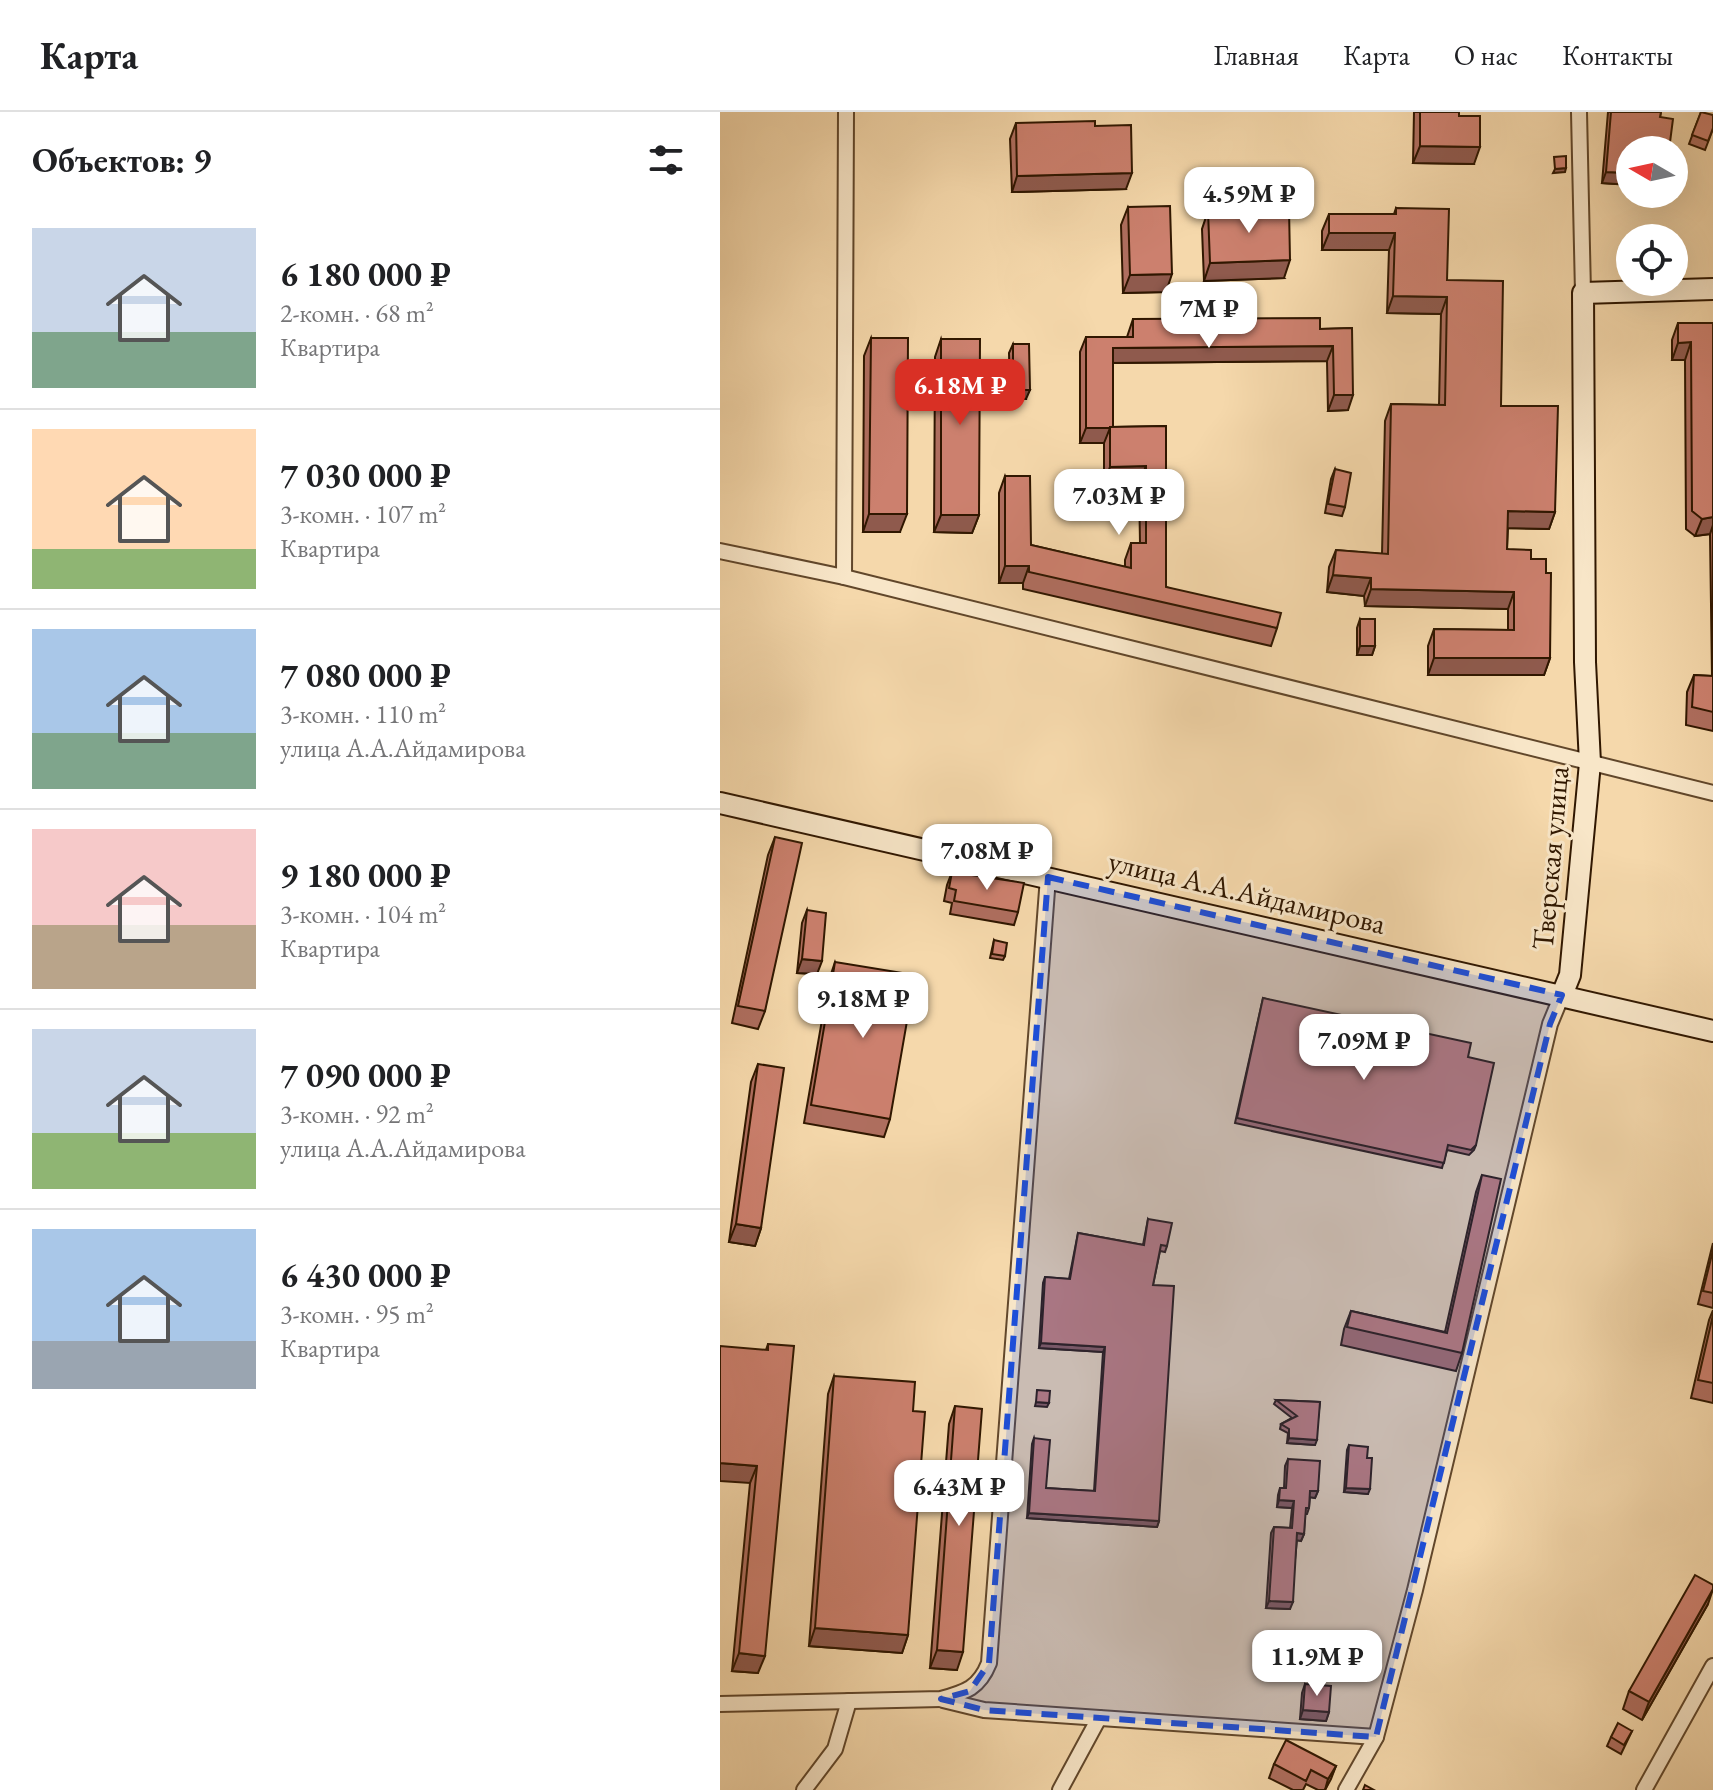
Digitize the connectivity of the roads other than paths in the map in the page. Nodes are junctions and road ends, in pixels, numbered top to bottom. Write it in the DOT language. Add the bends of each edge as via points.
graph roads {
  1 [pos="846,112"];
  2 [pos="1579,112"];
  3 [pos="1713,289"];
  4 [pos="1583,293"];
  5 [pos="720,551"];
  6 [pos="844,577"];
  7 [pos="1590,763"];
  8 [pos="1713,793"];
  9 [pos="720,803"];
  10 [pos="1048,877"];
  11 [pos="1562,995"];
  12 [pos="1713,1031"];
  13 [pos="1713,1666"];
  14 [pos="941,1699"];
  15 [pos="849,1701"];
  16 [pos="720,1704"];
  17 [pos="1099,1718"];
  18 [pos="1376,1737"];
  19 [pos="804,1790"];
  20 [pos="1060,1790"];
  21 [pos="1346,1790"];
  22 [pos="1644,1790"];
  1 -- 6 [label="street"];
  2 -- 4 [label="street, Тверская улица"];
  3 -- 4 [label="main road"];
  4 -- 7 [label="main road, Тверская улица"];
  5 -- 6 [label="street"];
  6 -- 7 [label="street"];
  7 -- 8 [label="street"];
  7 -- 11 [label="main road, Тверская улица" via="1570,975"];
  9 -- 10 [label="main road, улица А.А.Айдамирова"];
  10 -- 11 [label="main road, улица А.А.Айдамирова"];
  10 -- 14 [label="street" via="989,1663 970,1691"];
  11 -- 12 [label="main road, улица А.А.Айдамирова"];
  11 -- 18 [label="street, Тверская улица" via="1550,1024"];
  13 -- 22 [label="street"];
  14 -- 15 [label="street"];
  14 -- 17 [label="street" via="984,1710"];
  15 -- 16 [label="street"];
  15 -- 19 [label="street" via="835,1749"];
  17 -- 18 [label="street"];
  17 -- 20 [label="street"];
  18 -- 21 [label="street, Тверская улица"];
}
